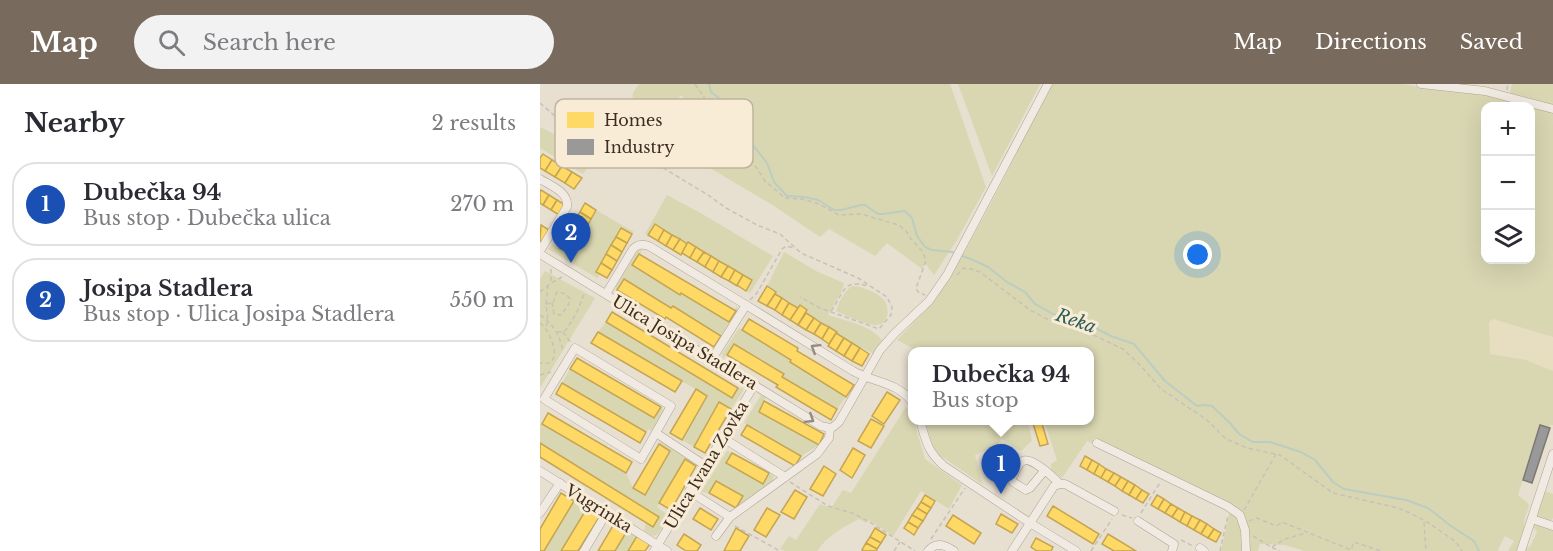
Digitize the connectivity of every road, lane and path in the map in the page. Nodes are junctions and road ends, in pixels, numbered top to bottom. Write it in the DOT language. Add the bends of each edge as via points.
graph roads {
  1 [pos="695,84"];
  2 [pos="1048,84"];
  3 [pos="1421,84"];
  4 [pos="705,99"];
  5 [pos="540,103"];
  6 [pos="1553,109"];
  7 [pos="555,116"];
  8 [pos="753,163"];
  9 [pos="663,168"];
  10 [pos="540,179"];
  11 [pos="796,248"];
  12 [pos="540,252"];
  13 [pos="550,265"];
  14 [pos="947,275"];
  15 [pos="563,277"];
  16 [pos="552,283"];
  17 [pos="548,285"];
  18 [pos="871,287"];
  19 [pos="586,288"];
  20 [pos="540,292"];
  21 [pos="606,294"];
  22 [pos="800,297"];
  23 [pos="931,298"];
  24 [pos="552,303"];
  25 [pos="546,304"];
  26 [pos="746,305"];
  27 [pos="830,312"];
  28 [pos="540,315"];
  29 [pos="548,321"];
  30 [pos="540,323"];
  31 [pos="545,328"];
  32 [pos="556,332"];
  33 [pos="563,332"];
  34 [pos="575,348"];
  35 [pos="712,359"];
  36 [pos="540,363"];
  37 [pos="565,364"];
  38 [pos="865,377"];
  39 [pos="755,384"];
  40 [pos="908,398"];
  41 [pos="922,425"];
  42 [pos="830,428"];
  43 [pos="656,433"];
  44 [pos="723,438"];
  45 [pos="1097,443"];
  46 [pos="1277,453"];
  47 [pos="1553,454"];
  48 [pos="706,466"];
  49 [pos="1045,470"];
  50 [pos="540,471"];
  51 [pos="1164,475"];
  52 [pos="785,477"];
  53 [pos="968,482"];
  54 [pos="560,483"];
  55 [pos="1059,484"];
  56 [pos="689,491"];
  57 [pos="1230,508"];
  58 [pos="1114,511"];
  59 [pos="540,513"];
  60 [pos="606,514"];
  61 [pos="1240,515"];
  62 [pos="728,519"];
  63 [pos="1532,519"];
  64 [pos="1138,521"];
  65 [pos="1424,521"];
  66 [pos="1030,523"];
  67 [pos="1553,526"];
  68 [pos="1244,527"];
  69 [pos="1308,532"];
  70 [pos="716,536"];
  71 [pos="900,542"];
  72 [pos="940,544"];
  73 [pos="1271,547"];
  74 [pos="656,548"];
  75 [pos="1173,548"];
  76 [pos="1202,550"];
  77 [pos="584,551"];
  78 [pos="667,551"];
  79 [pos="780,551"];
  80 [pos="894,551"];
  81 [pos="915,551"];
  82 [pos="928,551"];
  83 [pos="954,551"];
  84 [pos="1012,551"];
  85 [pos="1076,551"];
  86 [pos="1091,551"];
  87 [pos="1220,551"];
  88 [pos="1246,551"];
  89 [pos="1280,551"];
  90 [pos="1381,551"];
  91 [pos="1426,551"];
  92 [pos="1462,551"];
  93 [pos="1521,551"];
  1 -- 4 [label="path"];
  2 -- 14 [label="street"];
  3 -- 6 [label="street" via="1485,91"];
  5 -- 7 [label="path"];
  8 -- 23 [label="path" via="765,181 785,198 819,204 839,216 861,214 899,225 923,252 926,261 916,288"];
  9 -- 11 [label="path" via="726,208 780,234"];
  10 -- 12 [label="street" via="565,195 568,202"];
  11 -- 18 [label="path" via="801,254 840,269"];
  11 -- 26 [label="path" via="782,249"];
  12 -- 21 [label="street, Ulica Josipa Stadlera"];
  13 -- 16 [label="path"];
  14 -- 23 [label="street"];
  14 -- 46 [label="path" via="958,275 964,268 980,272 1030,310 1124,349 1161,389 1207,420 1226,439 1247,448"];
  15 -- 16 [label="path"];
  16 -- 17 [label="path"];
  17 -- 20 [label="path"];
  17 -- 25 [label="path"];
  18 -- 27 [label="path" via="850,284"];
  18 -- 27 [label="path" via="887,297 892,307 891,315 879,329"];
  19 -- 33 [label="path" via="577,312"];
  21 -- 26 [label="street" via="633,249 644,244"];
  21 -- 35 [label="street, Ulica Josipa Stadlera"];
  22 -- 27 [label="path"];
  23 -- 38 [label="street" via="890,338"];
  24 -- 24 [label="path" via="558,292 570,299 561,315 554,314"];
  24 -- 25 [label="path"];
  25 -- 29 [label="path"];
  26 -- 35 [label="street"];
  38 -- 26 [label="street, one-way"];
  28 -- 29 [label="path"];
  29 -- 31 [label="path"];
  29 -- 32 [label="path"];
  30 -- 31 [label="path"];
  31 -- 36 [label="path" via="554,356 548,363"];
  32 -- 33 [label="path"];
  32 -- 37 [label="path"];
  33 -- 34 [label="path"];
  34 -- 37 [label="street"];
  34 -- 43 [label="street" via="671,406"];
  35 -- 39 [label="street, Ulica Josipa Stadlera"];
  37 -- 43 [label="street" via="544,399 641,459"];
  38 -- 40 [label="street" via="892,386"];
  38 -- 42 [label="street" via="839,422"];
  39 -- 42 [label="street, Ulica Josipa Stadlera, one-way"];
  39 -- 44 [label="street, Ulica Ivana Zovka"];
  41 -- 53 [label="street" via="934,457"];
  42 -- 52 [label="street" via="829,438 817,454"];
  43 -- 48 [label="street"];
  44 -- 48 [label="street, Ulica Ivana Zovka"];
  44 -- 52 [label="street"];
  45 -- 51 [label="street"];
  46 -- 61 [label="path"];
  46 -- 65 [label="path" via="1333,493 1398,508"];
  47 -- 63 [label="street"];
  48 -- 56 [label="street, Ulica Ivana Zovka"];
  49 -- 55 [label="street"];
  50 -- 54 [label="street, Vugrinka"];
  51 -- 57 [label="street"];
  51 -- 86 [label="path" via="1137,520 1116,512"];
  52 -- 62 [label="street"];
  52 -- 71 [label="path" via="814,499 852,513"];
  53 -- 66 [label="street"];
  53 -- 72 [label="path" via="931,540"];
  54 -- 59 [label="street"];
  54 -- 60 [label="street, Vugrinka"];
  55 -- 58 [label="street"];
  55 -- 66 [label="street"];
  56 -- 62 [label="street"];
  56 -- 74 [label="street, Ulica Ivana Zovka"];
  57 -- 61 [label="street"];
  57 -- 87 [label="path"];
  60 -- 74 [label="street, Vugrinka"];
  60 -- 77 [label="street"];
  61 -- 68 [label="street"];
  62 -- 70 [label="street"];
  62 -- 79 [label="path"];
  63 -- 67 [label="street"];
  63 -- 93 [label="street"];
  64 -- 75 [label="street"];
  65 -- 91 [label="path"];
  65 -- 92 [label="path"];
  66 -- 84 [label="street"];
  66 -- 85 [label="street"];
  68 -- 69 [label="path" via="1257,518"];
  68 -- 73 [label="path"];
  68 -- 88 [label="street"];
  69 -- 73 [label="path"];
  69 -- 90 [label="path" via="1351,550 1354,542"];
  71 -- 80 [label="path"];
  71 -- 81 [label="path"];
  72 -- 82 [label="street"];
  72 -- 83 [label="street"];
  73 -- 89 [label="path"];
  74 -- 78 [label="street, Ulica Ivana Zovka"];
  75 -- 76 [label="path" via="1180,540"];
}
